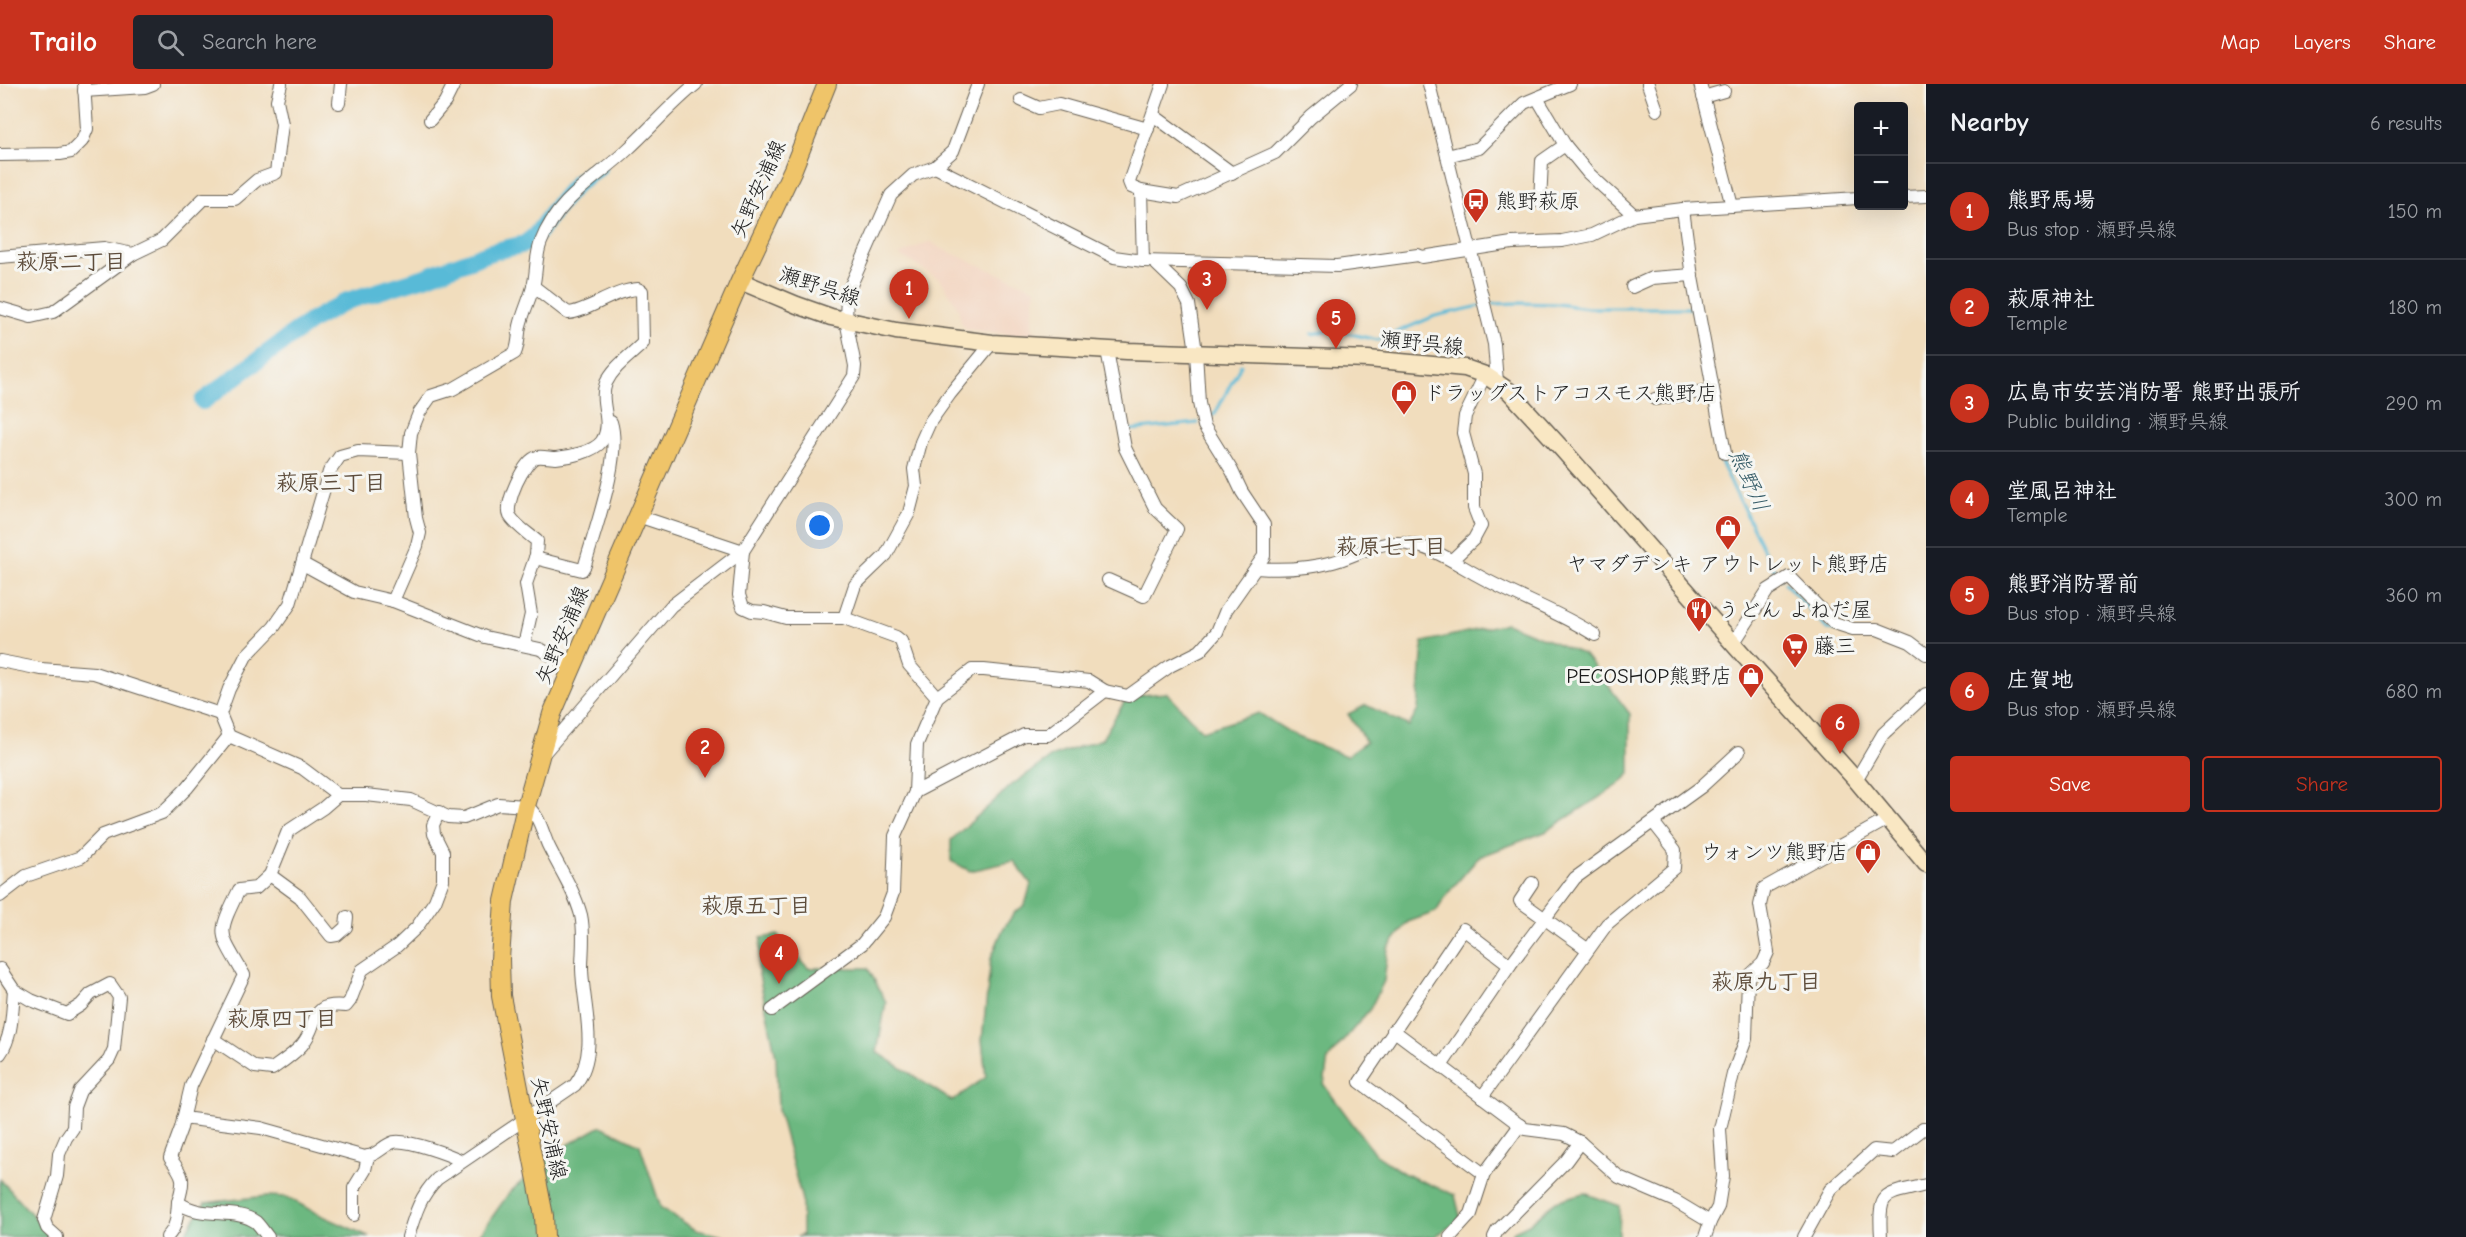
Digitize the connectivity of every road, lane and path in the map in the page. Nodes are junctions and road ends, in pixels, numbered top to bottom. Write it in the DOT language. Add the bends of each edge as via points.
graph roads {
  1 [pos="153,84"];
  2 [pos="281,84"];
  3 [pos="341,84"];
  4 [pos="454,84"];
  5 [pos="696,84"];
  6 [pos="827,84"];
  7 [pos="978,84"];
  8 [pos="1163,84"];
  9 [pos="1351,84"];
  10 [pos="1429,84"];
  11 [pos="1570,84"];
  12 [pos="1648,84"];
  13 [pos="1700,84"];
  14 [pos="84,87"];
  15 [pos="1724,91"];
  16 [pos="1703,97"];
  17 [pos="1537,98"];
  18 [pos="1021,100"];
  19 [pos="339,103"];
  20 [pos="1657,110"];
  21 [pos="1153,115"];
  22 [pos="430,120"];
  23 [pos="1148,129"];
  24 [pos="1565,145"];
  25 [pos="0,155"];
  26 [pos="1447,156"];
  27 [pos="935,167"];
  28 [pos="1232,173"];
  29 [pos="1141,191"];
  30 [pos="1926,196"];
  31 [pos="1908,197"];
  32 [pos="1854,198"];
  33 [pos="1540,202"];
  34 [pos="1732,206"];
  35 [pos="1683,209"];
  36 [pos="1634,215"];
  37 [pos="1469,250"];
  38 [pos="133,254"];
  39 [pos="0,256"];
  40 [pos="1149,262"];
  41 [pos="1692,275"];
  42 [pos="740,281"];
  43 [pos="533,286"];
  44 [pos="1632,287"];
  45 [pos="0,308"];
  46 [pos="846,320"];
  47 [pos="992,343"];
  48 [pos="1107,350"];
  49 [pos="1197,352"];
  50 [pos="1491,379"];
  51 [pos="1712,390"];
  52 [pos="1655,399"];
  53 [pos="607,420"];
  54 [pos="409,453"];
  55 [pos="1725,453"];
  56 [pos="638,516"];
  57 [pos="743,551"];
  58 [pos="536,558"];
  59 [pos="1453,559"];
  60 [pos="303,564"];
  61 [pos="1256,568"];
  62 [pos="1108,580"];
  63 [pos="393,602"];
  64 [pos="844,618"];
  65 [pos="1595,635"];
  66 [pos="1733,644"];
  67 [pos="524,645"];
  68 [pos="1926,654"];
  69 [pos="0,661"];
  70 [pos="573,667"];
  71 [pos="1105,691"];
  72 [pos="1926,694"];
  73 [pos="937,697"];
  74 [pos="220,714"];
  75 [pos="229,736"];
  76 [pos="1739,752"];
  77 [pos="539,758"];
  78 [pos="1856,780"];
  79 [pos="915,792"];
  80 [pos="338,795"];
  81 [pos="526,806"];
  82 [pos="439,812"];
  83 [pos="1888,819"];
  84 [pos="1653,822"];
  85 [pos="1926,864"];
  86 [pos="270,875"];
  87 [pos="1532,883"];
  88 [pos="0,896"];
  89 [pos="347,917"];
  90 [pos="1544,918"];
  91 [pos="1587,949"];
  92 [pos="1510,965"];
  93 [pos="0,969"];
  94 [pos="14,990"];
  95 [pos="772,1010"];
  96 [pos="1393,1030"];
  97 [pos="213,1039"];
  98 [pos="0,1054"];
  99 [pos="1441,1066"];
  100 [pos="1482,1097"];
  101 [pos="525,1117"];
  102 [pos="183,1118"];
  103 [pos="1520,1125"];
  104 [pos="1926,1129"];
  105 [pos="1580,1142"];
  106 [pos="368,1156"];
  107 [pos="462,1161"];
  108 [pos="1484,1174"];
  109 [pos="1926,1185"];
  110 [pos="178,1202"];
  111 [pos="354,1215"];
  112 [pos="1710,1222"];
  113 [pos="57,1237"];
  114 [pos="167,1237"];
  115 [pos="268,1237"];
  116 [pos="408,1237"];
  117 [pos="545,1237"];
  118 [pos="1450,1237"];
  119 [pos="1494,1237"];
  120 [pos="1705,1237"];
  121 [pos="1804,1237"];
  122 [pos="1881,1237"];
  1 -- 14 [label="street"];
  2 -- 38 [label="street" via="278,100 282,124 276,173 257,180 235,199 203,199 162,240"];
  3 -- 19 [label="street"];
  4 -- 22 [label="street"];
  5 -- 43 [label="street" via="629,149 569,198 541,241"];
  6 -- 42 [label="main road, 矢野安浦線" via="793,169"];
  7 -- 27 [label="street" via="952,151"];
  8 -- 21 [label="street"];
  9 -- 28 [label="street" via="1275,153"];
  10 -- 26 [label="street"];
  11 -- 17 [label="street"];
  12 -- 20 [label="street"];
  13 -- 16 [label="street"];
  14 -- 25 [label="street" via="87,129 82,141 70,152"];
  15 -- 16 [label="street"];
  16 -- 34 [label="street"];
  17 -- 24 [label="street"];
  17 -- 26 [label="street" via="1524,103 1479,148"];
  18 -- 23 [label="street" via="1039,108 1059,104"];
  21 -- 23 [label="street"];
  21 -- 28 [label="street"];
  23 -- 29 [label="street" via="1129,182"];
  24 -- 33 [label="street" via="1542,161"];
  24 -- 36 [label="street" via="1588,173"];
  26 -- 37 [label="street"];
  27 -- 40 [label="street" via="1114,257"];
  27 -- 46 [label="street" via="913,175 891,195 848,294"];
  28 -- 29 [label="street" via="1178,197"];
  29 -- 40 [label="street"];
  30 -- 31 [label="street"];
  32 -- 34 [label="street"];
  34 -- 35 [label="street"];
  35 -- 36 [label="street"];
  35 -- 41 [label="street"];
  36 -- 37 [label="street" via="1592,235"];
  37 -- 40 [label="street" via="1337,266"];
  37 -- 50 [label="street" via="1494,344"];
  38 -- 39 [label="street" via="104,248"];
  38 -- 45 [label="street" via="53,312 31,317"];
  40 -- 49 [label="street" via="1181,288 1189,304"];
  41 -- 44 [label="street" via="1652,278"];
  41 -- 51 [label="street"];
  42 -- 46 [label="main road, 瀬野呉線"];
  42 -- 56 [label="main road, 矢野安浦線"];
  43 -- 53 [label="street" via="568,313 633,289 642,291 644,343 614,369 605,384"];
  43 -- 54 [label="street" via="515,353 453,389 431,396 411,434"];
  46 -- 47 [label="main road, 瀬野呉線" via="896,331"];
  46 -- 57 [label="street" via="854,376"];
  47 -- 48 [label="main road, 瀬野呉線"];
  47 -- 64 [label="street" via="930,422 914,469 916,486 909,513 886,555 855,585"];
  48 -- 49 [label="main road, 瀬野呉線"];
  48 -- 62 [label="street" via="1125,448 1155,508 1177,529 1144,596"];
  49 -- 50 [label="main road, 瀬野呉線" via="1368,359 1464,368"];
  49 -- 61 [label="street" via="1204,426 1264,525 1264,555"];
  50 -- 59 [label="street" via="1465,416 1463,432 1474,474 1474,508 1481,526 1474,539"];
  50 -- 66 [label="main road" via="1563,450"];
  51 -- 52 [label="street"];
  51 -- 55 [label="street"];
  53 -- 58 [label="street" via="613,430 607,489 585,565 582,570"];
  53 -- 58 [label="street" via="601,443 572,455 536,457 515,486 509,515 537,541"];
  54 -- 60 [label="street" via="358,451 340,456 329,472"];
  54 -- 63 [label="street" via="420,533"];
  56 -- 57 [label="street"];
  56 -- 70 [label="main road, 矢野安浦線"];
  57 -- 64 [label="street" via="739,595 743,607 786,618"];
  57 -- 77 [label="street" via="671,606"];
  58 -- 67 [label="street" via="526,584 531,614"];
  59 -- 61 [label="street" via="1423,547 1396,543 1332,563 1287,570"];
  59 -- 65 [label="street"];
  60 -- 63 [label="street" via="354,592"];
  60 -- 74 [label="street" via="291,604 246,656"];
  61 -- 71 [label="street" via="1226,610 1217,632 1200,651 1170,666 1128,696"];
  63 -- 67 [label="street" via="485,637"];
  64 -- 73 [label="street" via="901,641 909,665"];
  66 -- 68 [label="street" via="1768,590 1789,577 1834,623 1852,629 1877,629 1910,642"];
  66 -- 78 [label="main road"];
  67 -- 70 [label="street"];
  69 -- 74 [label="street" via="94,673"];
  70 -- 77 [label="main road, 矢野安浦線" via="552,714"];
  71 -- 73 [label="street" via="1089,681 972,670"];
  71 -- 79 [label="street" via="1048,735 1024,735"];
  72 -- 78 [label="street" via="1883,734"];
  73 -- 79 [label="street" via="917,744"];
  74 -- 75 [label="street"];
  75 -- 80 [label="street" via="302,768"];
  75 -- 88 [label="street" via="162,813 103,835 81,857 27,876"];
  76 -- 84 [label="street" via="1701,787"];
  77 -- 81 [label="main road, 矢野安浦線"];
  78 -- 83 [label="main road"];
  79 -- 95 [label="street" via="895,836 893,893 884,917 862,944"];
  80 -- 82 [label="street" via="411,800"];
  80 -- 86 [label="street" via="288,831"];
  81 -- 82 [label="street" via="498,804 464,818"];
  81 -- 101 [label="main road, 矢野安浦線" via="504,902 500,959 501,996"];
  81 -- 101 [label="street" via="537,817 581,917 589,1039 584,1074 575,1085"];
  82 -- 97 [label="street" via="432,825 443,852 443,880 435,901 417,927 397,946 362,970 346,1006 329,1004 320,1008 302,1044 272,1069 255,1067"];
  83 -- 85 [label="main road"];
  83 -- 112 [label="street" via="1764,888 1760,905 1768,952 1748,978 1746,1039 1719,1130 1723,1176 1718,1207"];
  84 -- 90 [label="street" via="1575,878"];
  84 -- 91 [label="street" via="1676,850 1674,868 1607,924"];
  86 -- 89 [label="street" via="300,897 331,936 338,936 346,927"];
  86 -- 97 [label="street" via="256,888 239,890 222,925 226,945 244,975"];
  87 -- 90 [label="street" via="1520,901"];
  90 -- 91 [label="street"];
  90 -- 92 [label="street"];
  91 -- 100 [label="street"];
  92 -- 96 [label="street" via="1463,929"];
  92 -- 99 [label="street"];
  93 -- 94 [label="street"];
  94 -- 98 [label="street" via="11,1024"];
  94 -- 113 [label="street" via="67,1014 110,984 118,997 114,1049 109,1060 80,1091 73,1128 59,1154 44,1220"];
  96 -- 99 [label="street"];
  96 -- 108 [label="street" via="1360,1082"];
  97 -- 102 [label="street" via="191,1086"];
  99 -- 100 [label="street"];
  100 -- 103 [label="street"];
  101 -- 107 [label="street"];
  101 -- 117 [label="main road, 矢野安浦線"];
  102 -- 106 [label="street" via="261,1128"];
  102 -- 110 [label="street" via="170,1158 182,1174"];
  103 -- 105 [label="street" via="1564,1134"];
  103 -- 108 [label="street"];
  104 -- 121 [label="street" via="1893,1152 1874,1150 1859,1163 1830,1190"];
  105 -- 112 [label="street" via="1619,1177 1675,1201"];
  105 -- 119 [label="street"];
  106 -- 107 [label="street" via="399,1141 448,1153"];
  106 -- 111 [label="street" via="354,1188"];
  107 -- 116 [label="street" via="425,1190"];
  108 -- 118 [label="street" via="1471,1214"];
  109 -- 122 [label="street" via="1892,1193 1883,1202 1879,1208"];
  110 -- 114 [label="street" via="177,1220"];
  110 -- 115 [label="street" via="191,1210 247,1218"];
  112 -- 120 [label="street"];
}
